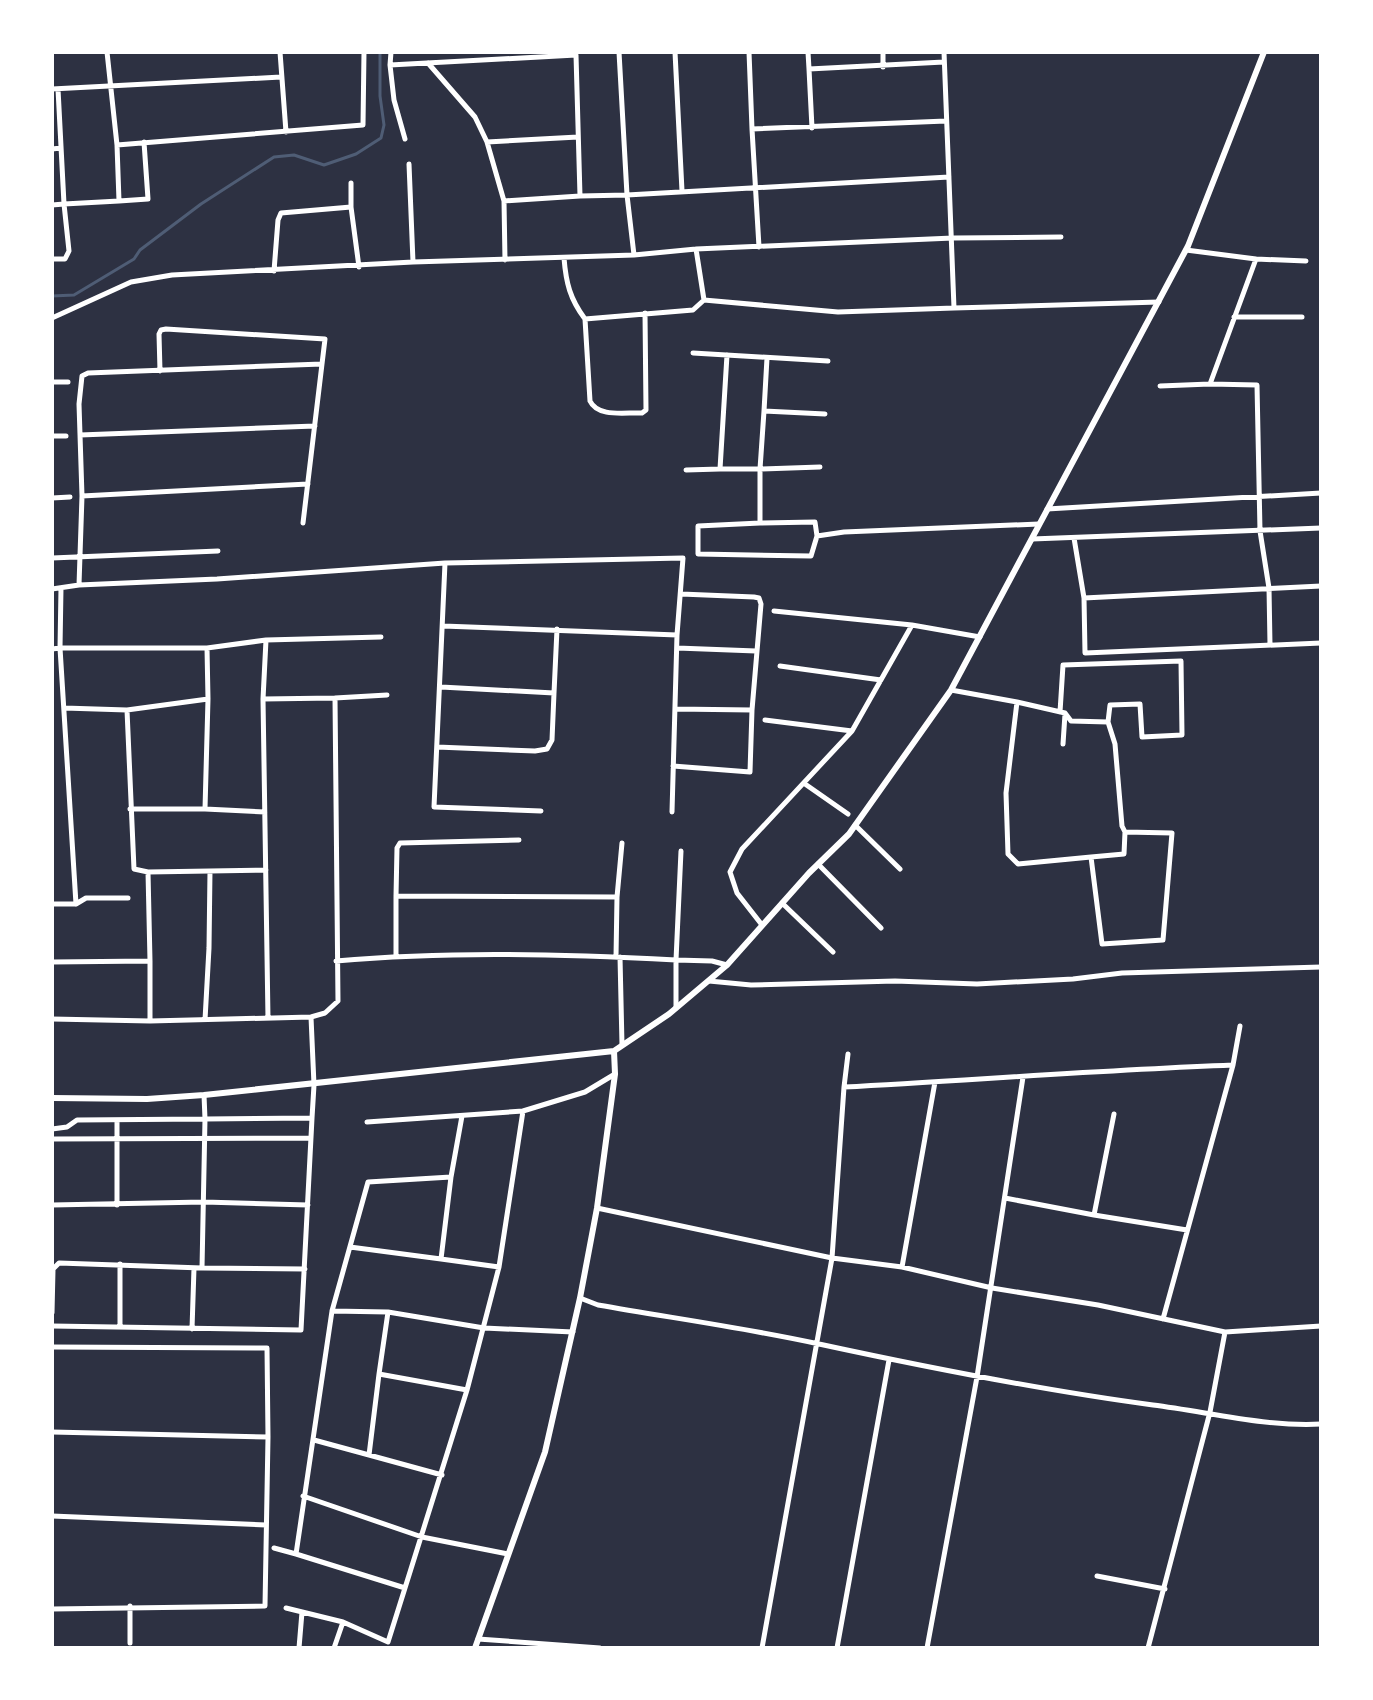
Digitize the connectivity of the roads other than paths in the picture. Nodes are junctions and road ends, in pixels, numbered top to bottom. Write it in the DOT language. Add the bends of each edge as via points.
graph roads {
  1 [pos="107,52"];
  2 [pos="280,52"];
  3 [pos="364,52"];
  4 [pos="391,52"];
  5 [pos="619,52"];
  6 [pos="675,52"];
  7 [pos="749,52"];
  8 [pos="808,52"];
  9 [pos="883,52"];
  10 [pos="944,52"];
  11 [pos="1264,52"];
  12 [pos="576,54"];
  13 [pos="944,62"];
  14 [pos="428,63"];
  15 [pos="390,65"];
  16 [pos="883,67"];
  17 [pos="809,69"];
  18 [pos="281,77"];
  19 [pos="112,86"];
  20 [pos="55,89"];
  21 [pos="946,121"];
  22 [pos="812,128"];
  23 [pos="752,129"];
  24 [pos="286,132"];
  25 [pos="578,137"];
  26 [pos="405,139"];
  27 [pos="144,141"];
  28 [pos="487,142"];
  29 [pos="117,145"];
  30 [pos="61,148"];
  31 [pos="52,149"];
  32 [pos="409,164"];
  33 [pos="949,177"];
  34 [pos="351,183"];
  35 [pos="755,186"];
  36 [pos="682,191"];
  37 [pos="627,195"];
  38 [pos="580,196"];
  39 [pos="119,201"];
  40 [pos="504,201"];
  41 [pos="64,204"];
  42 [pos="52,205"];
  43 [pos="351,207"];
  44 [pos="1061,237"];
  45 [pos="953,238"];
  46 [pos="759,247"];
  47 [pos="696,249"];
  48 [pos="1186,250"];
  49 [pos="634,255"];
  50 [pos="564,258"];
  51 [pos="52,259"];
  52 [pos="1256,259"];
  53 [pos="505,260"];
  54 [pos="1306,261"];
  55 [pos="413,262"];
  56 [pos="359,267"];
  57 [pos="274,271"];
  58 [pos="704,300"];
  59 [pos="1159,302"];
  60 [pos="954,308"];
  61 [pos="645,313"];
  62 [pos="1234,317"];
  63 [pos="1302,317"];
  64 [pos="52,318"];
  65 [pos="585,319"];
  66 [pos="693,353"];
  67 [pos="727,355"];
  68 [pos="767,358"];
  69 [pos="828,361"];
  70 [pos="322,364"];
  71 [pos="160,371"];
  72 [pos="52,382"];
  73 [pos="68,382"];
  74 [pos="1210,384"];
  75 [pos="1160,386"];
  76 [pos="764,411"];
  77 [pos="825,414"];
  78 [pos="315,426"];
  79 [pos="80,435"];
  80 [pos="52,436"];
  81 [pos="66,436"];
  82 [pos="820,467"];
  83 [pos="720,469"];
  84 [pos="760,469"];
  85 [pos="686,470"];
  86 [pos="308,484"];
  87 [pos="1321,493"];
  88 [pos="82,496"];
  89 [pos="1258,496"];
  90 [pos="70,497"];
  91 [pos="52,498"];
  92 [pos="1047,509"];
  93 [pos="303,523"];
  94 [pos="760,523"];
  95 [pos="1039,524"];
  96 [pos="1321,528"];
  97 [pos="1260,531"];
  98 [pos="817,536"];
  99 [pos="1074,538"];
  100 [pos="1032,539"];
  101 [pos="218,551"];
  102 [pos="79,556"];
  103 [pos="52,558"];
  104 [pos="445,563"];
  105 [pos="79,585"];
  106 [pos="1321,586"];
  107 [pos="61,588"];
  108 [pos="1269,588"];
  109 [pos="52,589"];
  110 [pos="681,594"];
  111 [pos="1084,598"];
  112 [pos="774,611"];
  113 [pos="912,625"];
  114 [pos="443,626"];
  115 [pos="557,629"];
  116 [pos="677,635"];
  117 [pos="381,637"];
  118 [pos="980,637"];
  119 [pos="266,640"];
  120 [pos="1321,643"];
  121 [pos="1270,645"];
  122 [pos="60,648"];
  123 [pos="207,648"];
  124 [pos="677,648"];
  125 [pos="52,649"];
  126 [pos="756,651"];
  127 [pos="780,666"];
  128 [pos="881,680"];
  129 [pos="441,687"];
  130 [pos="951,690"];
  131 [pos="554,693"];
  132 [pos="387,695"];
  133 [pos="335,698"];
  134 [pos="208,699"];
  135 [pos="263,699"];
  136 [pos="1017,702"];
  137 [pos="64,708"];
  138 [pos="675,709"];
  139 [pos="127,710"];
  140 [pos="752,710"];
  141 [pos="1063,712"];
  142 [pos="765,720"];
  143 [pos="1108,722"];
  144 [pos="852,731"];
  145 [pos="1063,744"];
  146 [pos="437,747"];
  147 [pos="673,766"];
  148 [pos="805,784"];
  149 [pos="129,809"];
  150 [pos="205,809"];
  151 [pos="541,811"];
  152 [pos="265,812"];
  153 [pos="672,812"];
  154 [pos="848,814"];
  155 [pos="855,825"];
  156 [pos="1125,832"];
  157 [pos="519,840"];
  158 [pos="622,843"];
  159 [pos="681,851"];
  160 [pos="1091,857"];
  161 [pos="818,864"];
  162 [pos="900,869"];
  163 [pos="266,870"];
  164 [pos="210,871"];
  165 [pos="148,872"];
  166 [pos="396,896"];
  167 [pos="617,897"];
  168 [pos="128,898"];
  169 [pos="782,903"];
  170 [pos="52,904"];
  171 [pos="76,904"];
  172 [pos="762,925"];
  173 [pos="881,928"];
  174 [pos="833,952"];
  175 [pos="396,955"];
  176 [pos="618,957"];
  177 [pos="676,960"];
  178 [pos="150,961"];
  179 [pos="336,961"];
  180 [pos="52,962"];
  181 [pos="727,965"];
  182 [pos="1321,967"];
  183 [pos="709,981"];
  184 [pos="676,1008"];
  185 [pos="311,1017"];
  186 [pos="268,1018"];
  187 [pos="52,1019"];
  188 [pos="205,1020"];
  189 [pos="150,1021"];
  190 [pos="1240,1026"];
  191 [pos="622,1045"];
  192 [pos="614,1051"];
  193 [pos="848,1054"];
  194 [pos="1233,1065"];
  195 [pos="615,1074"];
  196 [pos="1023,1077"];
  197 [pos="935,1082"];
  198 [pos="314,1085"];
  199 [pos="844,1087"];
  200 [pos="204,1095"];
  201 [pos="52,1098"];
  202 [pos="523,1111"];
  203 [pos="1114,1114"];
  204 [pos="462,1116"];
  205 [pos="312,1118"];
  206 [pos="205,1119"];
  207 [pos="117,1120"];
  208 [pos="367,1122"];
  209 [pos="52,1129"];
  210 [pos="205,1137"];
  211 [pos="117,1138"];
  212 [pos="311,1138"];
  213 [pos="52,1139"];
  214 [pos="451,1177"];
  215 [pos="1005,1198"];
  216 [pos="204,1202"];
  217 [pos="52,1205"];
  218 [pos="117,1205"];
  219 [pos="308,1205"];
  220 [pos="597,1208"];
  221 [pos="1094,1215"];
  222 [pos="1187,1230"];
  223 [pos="350,1247"];
  224 [pos="832,1258"];
  225 [pos="441,1259"];
  226 [pos="120,1264"];
  227 [pos="499,1267"];
  228 [pos="902,1267"];
  229 [pos="194,1268"];
  230 [pos="202,1268"];
  231 [pos="305,1269"];
  232 [pos="52,1270"];
  233 [pos="992,1288"];
  234 [pos="580,1298"];
  235 [pos="332,1311"];
  236 [pos="388,1312"];
  237 [pos="52,1313"];
  238 [pos="1163,1319"];
  239 [pos="52,1326"];
  240 [pos="1321,1326"];
  241 [pos="120,1328"];
  242 [pos="484,1328"];
  243 [pos="192,1329"];
  244 [pos="573,1332"];
  245 [pos="1225,1332"];
  246 [pos="817,1343"];
  247 [pos="52,1347"];
  248 [pos="889,1360"];
  249 [pos="379,1374"];
  250 [pos="977,1377"];
  251 [pos="467,1390"];
  252 [pos="1210,1412"];
  253 [pos="1321,1424"];
  254 [pos="52,1432"];
  255 [pos="268,1437"];
  256 [pos="314,1440"];
  257 [pos="369,1455"];
  258 [pos="442,1475"];
  259 [pos="303,1496"];
  260 [pos="52,1516"];
  261 [pos="266,1525"];
  262 [pos="422,1537"];
  263 [pos="274,1548"];
  264 [pos="296,1554"];
  265 [pos="508,1554"];
  266 [pos="1097,1576"];
  267 [pos="405,1588"];
  268 [pos="1165,1589"];
  269 [pos="130,1606"];
  270 [pos="286,1608"];
  271 [pos="52,1609"];
  272 [pos="302,1612"];
  273 [pos="343,1622"];
  274 [pos="478,1639"];
  275 [pos="130,1643"];
  276 [pos="387,1645"];
  277 [pos="502,1645"];
  278 [pos="299,1648"];
  279 [pos="334,1648"];
  280 [pos="475,1648"];
  281 [pos="600,1648"];
  282 [pos="762,1648"];
  283 [pos="837,1648"];
  284 [pos="927,1648"];
  285 [pos="1148,1648"];
  1 -- 19 [label="street"];
  2 -- 18 [label="street"];
  3 -- 24 [label="street" via="363,125"];
  4 -- 15 [label="street"];
  5 -- 37 [label="street"];
  6 -- 36 [label="street"];
  7 -- 23 [label="street"];
  8 -- 17 [label="street"];
  9 -- 16 [label="street"];
  10 -- 13 [label="street"];
  11 -- 48 [label="street"];
  12 -- 14 [label="street"];
  12 -- 25 [label="street"];
  13 -- 16 [label="street"];
  13 -- 21 [label="street"];
  14 -- 15 [label="street"];
  14 -- 28 [label="street" via="475,117"];
  15 -- 26 [label="street"];
  16 -- 17 [label="street"];
  17 -- 22 [label="street"];
  18 -- 19 [label="street"];
  18 -- 24 [label="street"];
  19 -- 20 [label="street"];
  19 -- 29 [label="street"];
  20 -- 30 [label="street"];
  21 -- 22 [label="street"];
  21 -- 33 [label="street"];
  22 -- 23 [label="street"];
  23 -- 35 [label="street"];
  24 -- 27 [label="street"];
  25 -- 28 [label="street"];
  25 -- 38 [label="street"];
  27 -- 29 [label="street"];
  27 -- 39 [label="street" via="148,199"];
  28 -- 40 [label="street"];
  29 -- 39 [label="street"];
  30 -- 31 [label="street"];
  30 -- 41 [label="street"];
  32 -- 55 [label="street"];
  33 -- 35 [label="street"];
  33 -- 45 [label="street"];
  34 -- 43 [label="street"];
  35 -- 36 [label="street"];
  35 -- 46 [label="street"];
  36 -- 37 [label="street"];
  37 -- 38 [label="street"];
  37 -- 49 [label="street"];
  38 -- 40 [label="street"];
  39 -- 41 [label="street"];
  40 -- 53 [label="street"];
  41 -- 42 [label="street"];
  41 -- 51 [label="street" via="68,255"];
  43 -- 56 [label="street"];
  43 -- 57 [label="street" via="281,213"];
  44 -- 45 [label="street"];
  45 -- 46 [label="street"];
  45 -- 60 [label="street"];
  46 -- 47 [label="street"];
  47 -- 49 [label="street"];
  47 -- 58 [label="street"];
  48 -- 52 [label="street"];
  48 -- 59 [label="street"];
  49 -- 50 [label="street"];
  50 -- 53 [label="street"];
  50 -- 65 [label="street" via="573,303"];
  52 -- 54 [label="street"];
  52 -- 62 [label="street"];
  53 -- 55 [label="street"];
  55 -- 56 [label="street"];
  56 -- 57 [label="street"];
  57 -- 64 [label="street" via="131,282"];
  58 -- 60 [label="street" via="838,312"];
  58 -- 61 [label="street" via="693,310"];
  59 -- 60 [label="street"];
  59 -- 92 [label="street"];
  61 -- 65 [label="street"];
  61 -- 65 [label="street" via="647,406 642,413 593,408"];
  62 -- 63 [label="street"];
  62 -- 74 [label="street"];
  66 -- 67 [label="street"];
  67 -- 68 [label="street"];
  67 -- 83 [label="street"];
  68 -- 69 [label="street"];
  68 -- 76 [label="street"];
  70 -- 71 [label="street"];
  70 -- 71 [label="street" via="325,339 166,329 159,334"];
  70 -- 78 [label="street"];
  71 -- 79 [label="street" via="82,376"];
  72 -- 73 [label="street"];
  74 -- 75 [label="street"];
  74 -- 89 [label="street" via="1257,385"];
  76 -- 77 [label="street"];
  76 -- 84 [label="street"];
  78 -- 79 [label="street"];
  78 -- 86 [label="street"];
  79 -- 88 [label="street"];
  80 -- 81 [label="street"];
  82 -- 84 [label="street"];
  83 -- 84 [label="street"];
  83 -- 85 [label="street"];
  84 -- 94 [label="street"];
  86 -- 88 [label="street"];
  86 -- 93 [label="street"];
  87 -- 89 [label="street"];
  88 -- 102 [label="street"];
  89 -- 92 [label="street"];
  89 -- 97 [label="street"];
  90 -- 91 [label="street"];
  92 -- 95 [label="street"];
  94 -- 98 [label="street" via="815,522"];
  94 -- 98 [label="street" via="698,526 698,554 811,556"];
  95 -- 98 [label="street"];
  95 -- 100 [label="street"];
  96 -- 97 [label="street"];
  97 -- 99 [label="street"];
  97 -- 108 [label="street"];
  99 -- 100 [label="street"];
  99 -- 111 [label="street"];
  100 -- 118 [label="street"];
  101 -- 102 [label="street"];
  102 -- 103 [label="street"];
  102 -- 105 [label="street"];
  104 -- 105 [label="street"];
  104 -- 110 [label="street" via="683,558"];
  104 -- 114 [label="street"];
  105 -- 107 [label="street"];
  106 -- 108 [label="street"];
  107 -- 109 [label="street"];
  107 -- 122 [label="street"];
  108 -- 111 [label="street"];
  108 -- 121 [label="street"];
  110 -- 116 [label="street"];
  110 -- 126 [label="street" via="759,598"];
  111 -- 121 [label="street" via="1085,653"];
  112 -- 113 [label="street"];
  113 -- 118 [label="street"];
  113 -- 128 [label="street"];
  114 -- 115 [label="street"];
  114 -- 129 [label="street"];
  115 -- 116 [label="street"];
  115 -- 131 [label="street"];
  116 -- 124 [label="street"];
  117 -- 119 [label="street"];
  118 -- 130 [label="street"];
  119 -- 123 [label="street"];
  119 -- 135 [label="street"];
  120 -- 121 [label="street"];
  122 -- 123 [label="street"];
  122 -- 125 [label="street"];
  122 -- 137 [label="street"];
  123 -- 134 [label="street"];
  124 -- 126 [label="street"];
  124 -- 138 [label="street"];
  126 -- 140 [label="street"];
  127 -- 128 [label="street"];
  128 -- 144 [label="street"];
  129 -- 131 [label="street"];
  129 -- 146 [label="street"];
  130 -- 136 [label="street"];
  130 -- 155 [label="street"];
  131 -- 146 [label="street" via="547,749"];
  132 -- 133 [label="street"];
  133 -- 135 [label="street"];
  133 -- 179 [label="street"];
  134 -- 139 [label="street"];
  134 -- 150 [label="street"];
  135 -- 152 [label="street"];
  136 -- 141 [label="street"];
  136 -- 160 [label="street" via="1006,793 1008,854 1018,864"];
  137 -- 139 [label="street"];
  137 -- 171 [label="street"];
  138 -- 140 [label="street"];
  138 -- 147 [label="street"];
  139 -- 149 [label="street"];
  140 -- 147 [label="street" via="750,772"];
  141 -- 143 [label="street" via="1071,721"];
  141 -- 143 [label="street" via="1063,665 1181,661 1182,735 1142,737 1140,704 1110,705"];
  141 -- 145 [label="street"];
  142 -- 144 [label="street"];
  143 -- 156 [label="street"];
  144 -- 148 [label="street"];
  146 -- 151 [label="street" via="434,807"];
  147 -- 153 [label="street"];
  148 -- 154 [label="street"];
  148 -- 172 [label="street" via="742,849 730,872 737,893"];
  149 -- 150 [label="street"];
  149 -- 165 [label="street" via="134,869"];
  150 -- 152 [label="street"];
  152 -- 163 [label="street"];
  155 -- 161 [label="street"];
  155 -- 162 [label="street"];
  156 -- 160 [label="street" via="1124,854"];
  156 -- 160 [label="street" via="1172,833 1163,940 1102,944"];
  157 -- 166 [label="street" via="400,843"];
  158 -- 167 [label="street"];
  159 -- 177 [label="street"];
  161 -- 169 [label="street"];
  161 -- 173 [label="street"];
  163 -- 164 [label="street"];
  163 -- 186 [label="street"];
  164 -- 165 [label="street"];
  164 -- 188 [label="street"];
  165 -- 178 [label="street"];
  166 -- 167 [label="street"];
  166 -- 175 [label="street"];
  167 -- 176 [label="street"];
  168 -- 171 [label="street" via="86,898"];
  169 -- 172 [label="street"];
  169 -- 174 [label="street"];
  170 -- 171 [label="street"];
  172 -- 181 [label="street"];
  175 -- 176 [label="street"];
  175 -- 179 [label="street"];
  176 -- 177 [label="street"];
  176 -- 191 [label="street"];
  177 -- 181 [label="street"];
  177 -- 184 [label="street"];
  178 -- 180 [label="street"];
  178 -- 189 [label="street"];
  179 -- 185 [label="street" via="338,1001"];
  181 -- 183 [label="street"];
  182 -- 183 [label="street" via="977,984"];
  183 -- 184 [label="street"];
  184 -- 191 [label="street"];
  185 -- 186 [label="street"];
  185 -- 198 [label="street"];
  186 -- 188 [label="street"];
  187 -- 189 [label="street"];
  188 -- 189 [label="street"];
  190 -- 194 [label="street"];
  191 -- 192 [label="street"];
  192 -- 195 [label="street"];
  192 -- 198 [label="street"];
  193 -- 199 [label="street"];
  194 -- 196 [label="street"];
  194 -- 222 [label="street"];
  195 -- 202 [label="street" via="585,1092"];
  195 -- 220 [label="street"];
  196 -- 197 [label="street"];
  196 -- 215 [label="street"];
  197 -- 199 [label="street"];
  197 -- 228 [label="street"];
  198 -- 200 [label="street"];
  198 -- 205 [label="street"];
  199 -- 224 [label="street"];
  200 -- 201 [label="street"];
  200 -- 206 [label="street"];
  202 -- 204 [label="street"];
  202 -- 227 [label="street"];
  203 -- 221 [label="street"];
  204 -- 208 [label="street"];
  204 -- 214 [label="street"];
  205 -- 206 [label="street"];
  205 -- 212 [label="street"];
  206 -- 207 [label="street"];
  206 -- 210 [label="street"];
  207 -- 209 [label="street" via="77,1120"];
  207 -- 211 [label="street"];
  210 -- 211 [label="street"];
  210 -- 212 [label="street"];
  210 -- 216 [label="street"];
  211 -- 213 [label="street"];
  211 -- 218 [label="street"];
  212 -- 219 [label="street"];
  214 -- 223 [label="street" via="368,1182"];
  214 -- 225 [label="street"];
  215 -- 221 [label="street"];
  215 -- 233 [label="street"];
  216 -- 218 [label="street"];
  216 -- 219 [label="street"];
  216 -- 230 [label="street"];
  217 -- 218 [label="street"];
  219 -- 231 [label="street"];
  220 -- 224 [label="street"];
  220 -- 234 [label="street"];
  221 -- 222 [label="street"];
  222 -- 238 [label="street"];
  223 -- 225 [label="street"];
  223 -- 235 [label="street"];
  224 -- 228 [label="street"];
  224 -- 246 [label="street"];
  225 -- 227 [label="street"];
  226 -- 229 [label="street"];
  226 -- 232 [label="street" via="59,1263"];
  226 -- 241 [label="street"];
  227 -- 242 [label="street"];
  228 -- 233 [label="street"];
  229 -- 230 [label="street"];
  229 -- 243 [label="street"];
  230 -- 231 [label="street"];
  231 -- 243 [label="street" via="301,1330"];
  232 -- 237 [label="street"];
  233 -- 238 [label="street"];
  233 -- 250 [label="street"];
  234 -- 244 [label="street"];
  234 -- 246 [label="street"];
  235 -- 236 [label="street"];
  235 -- 256 [label="street"];
  236 -- 242 [label="street"];
  236 -- 249 [label="street"];
  238 -- 245 [label="street"];
  239 -- 241 [label="street"];
  240 -- 245 [label="street"];
  241 -- 243 [label="street"];
  242 -- 244 [label="street"];
  242 -- 251 [label="street"];
  244 -- 265 [label="street" via="545,1452"];
  245 -- 252 [label="street"];
  246 -- 248 [label="street"];
  246 -- 282 [label="street"];
  247 -- 255 [label="street" via="267,1348"];
  248 -- 250 [label="street"];
  248 -- 283 [label="street"];
  249 -- 251 [label="street"];
  249 -- 257 [label="street"];
  250 -- 252 [label="street"];
  250 -- 284 [label="street"];
  251 -- 258 [label="street"];
  252 -- 253 [label="street" via="1285,1426"];
  252 -- 268 [label="street"];
  254 -- 255 [label="street"];
  255 -- 261 [label="street"];
  256 -- 257 [label="street"];
  256 -- 259 [label="street"];
  257 -- 258 [label="street"];
  258 -- 262 [label="street"];
  259 -- 262 [label="street"];
  259 -- 264 [label="street"];
  260 -- 261 [label="street"];
  261 -- 269 [label="street" via="265,1606"];
  262 -- 265 [label="street"];
  262 -- 267 [label="street"];
  263 -- 264 [label="street"];
  264 -- 267 [label="street"];
  265 -- 274 [label="street"];
  266 -- 268 [label="street"];
  267 -- 276 [label="street"];
  268 -- 285 [label="street"];
  269 -- 271 [label="street"];
  269 -- 275 [label="street"];
  270 -- 272 [label="street"];
  272 -- 273 [label="street"];
  272 -- 278 [label="street"];
  273 -- 276 [label="street"];
  273 -- 279 [label="street"];
  274 -- 277 [label="street"];
  274 -- 280 [label="street"];
  277 -- 281 [label="street"];
}
